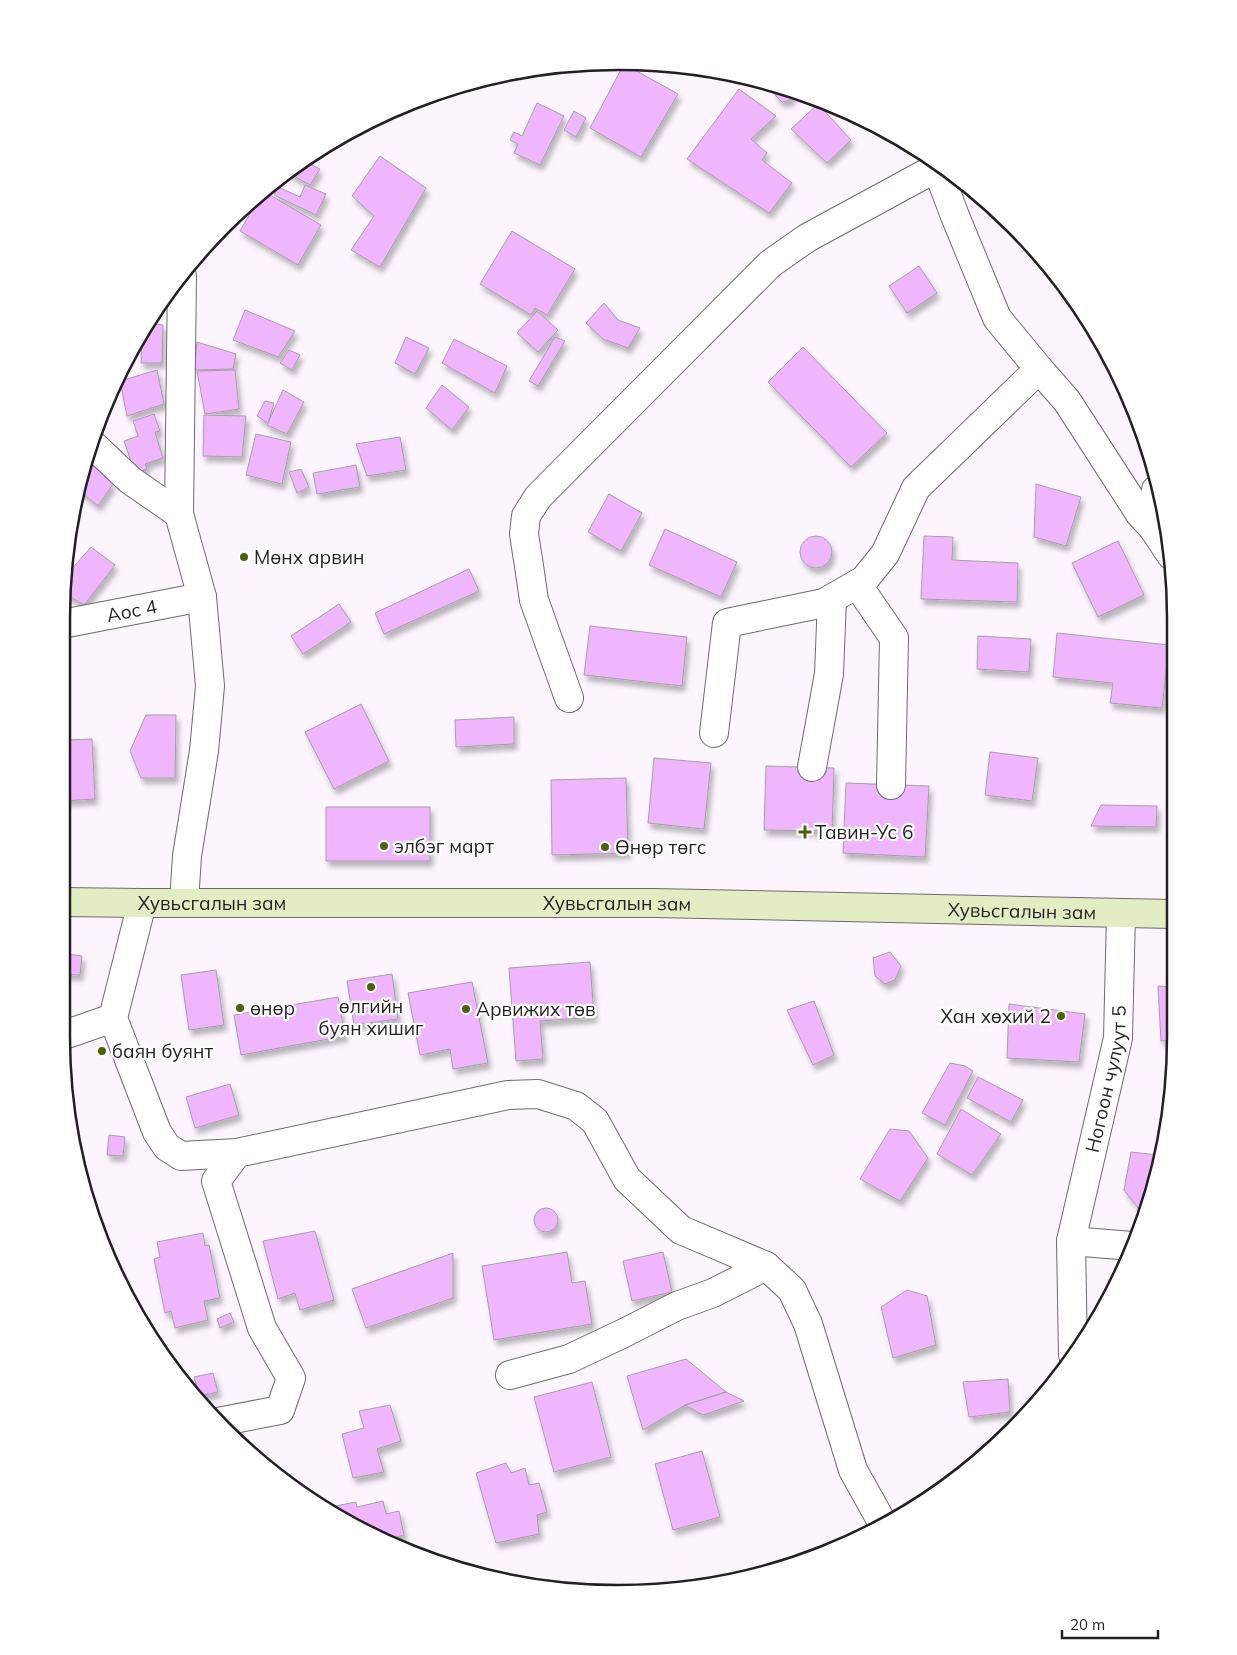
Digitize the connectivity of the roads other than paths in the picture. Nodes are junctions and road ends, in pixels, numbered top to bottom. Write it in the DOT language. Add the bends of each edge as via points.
graph roads {
  1 [pos="932,168"];
  2 [pos="939,174"];
  3 [pos="182,287"];
  4 [pos="1038,369"];
  5 [pos="97,449"];
  6 [pos="1155,506"];
  7 [pos="179,514"];
  8 [pos="1153,528"];
  9 [pos="1161,540"];
  10 [pos="857,584"];
  11 [pos="202,597"];
  12 [pos="832,599"];
  13 [pos="70,622"];
  14 [pos="569,698"];
  15 [pos="714,733"];
  16 [pos="812,767"];
  17 [pos="891,785"];
  18 [pos="70,902"];
  19 [pos="184,902"];
  20 [pos="142,903"];
  21 [pos="1121,914"];
  22 [pos="1167,914"];
  23 [pos="113,1018"];
  24 [pos="70,1033"];
  25 [pos="237,1153"];
  26 [pos="1071,1241"];
  27 [pos="1125,1245"];
  28 [pos="766,1266"];
  29 [pos="1073,1344"];
  30 [pos="510,1375"];
  31 [pos="227,1420"];
  32 [pos="880,1518"];
  1 -- 14 [label="street" via="807,238 770,264 538,497 526,516 524,534 534,600"];
  2 -- 4 [label="street" via="997,318"];
  3 -- 7 [label="street"];
  4 -- 8 [label="street" via="1068,401 1140,514"];
  4 -- 10 [label="street" via="916,488 885,554"];
  5 -- 7 [label="street" via="130,480"];
  6 -- 8 [label="street"];
  7 -- 11 [label="street"];
  8 -- 9 [label="street"];
  10 -- 12 [label="street"];
  10 -- 17 [label="street" via="894,638"];
  11 -- 13 [label="street, Аос 4"];
  11 -- 19 [label="street" via="210,686 204,751 187,856"];
  12 -- 15 [label="street" via="727,623"];
  12 -- 16 [label="street" via="829,674"];
  18 -- 20 [label="main road, Хувьсгалын зам"];
  19 -- 20 [label="main road, Хувьсгалын зам"];
  19 -- 21 [label="main road, Хувьсгалын зам" via="654,903"];
  20 -- 23 [label="street"];
  21 -- 22 [label="main road, Хувьсгалын зам"];
  21 -- 26 [label="street, Ногоон чулуут 5" via="1118,1038"];
  23 -- 24 [label="street"];
  23 -- 25 [label="street" via="157,1132 167,1147 181,1156"];
  25 -- 28 [label="street" via="508,1095 538,1094 576,1106 594,1121 627,1179 681,1230"];
  25 -- 31 [label="street" via="216,1181 262,1328 291,1378 280,1410"];
  26 -- 27 [label="street"];
  26 -- 29 [label="street, Ногоон чулуут 5"];
  28 -- 30 [label="street" via="569,1358"];
  28 -- 32 [label="street" via="792,1290 808,1324 853,1470"];
}
